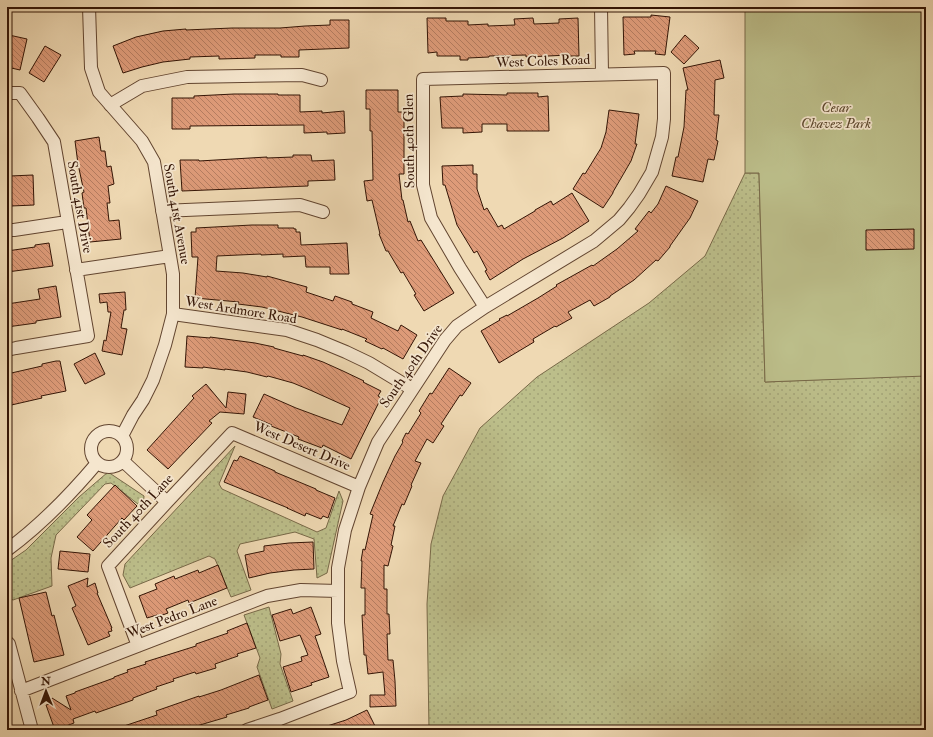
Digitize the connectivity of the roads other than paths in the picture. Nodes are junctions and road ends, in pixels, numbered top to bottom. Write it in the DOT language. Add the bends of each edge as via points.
graph roads {
  1 [pos="89,7"];
  2 [pos="601,7"];
  3 [pos="664,73"];
  4 [pos="602,74"];
  5 [pos="423,79"];
  6 [pos="321,80"];
  7 [pos="7,93"];
  8 [pos="110,105"];
  9 [pos="162,211"];
  10 [pos="323,212"];
  11 [pos="68,222"];
  12 [pos="7,230"];
  13 [pos="170,256"];
  14 [pos="76,270"];
  15 [pos="485,307"];
  16 [pos="173,314"];
  17 [pos="7,350"];
  18 [pos="412,389"];
  19 [pos="232,433"];
  20 [pos="122,436"];
  21 [pos="123,461"];
  22 [pos="97,462"];
  23 [pos="359,487"];
  24 [pos="167,502"];
  25 [pos="7,550"];
  26 [pos="338,591"];
  27 [pos="7,642"];
  28 [pos="138,646"];
  29 [pos="21,691"];
  30 [pos="282,724"];
  31 [pos="32,730"];
  32 [pos="247,730"];
  1 -- 8 [label="street, South 41st Avenue" via="91,68 99,92"];
  2 -- 4 [label="street"];
  3 -- 4 [label="street, West Coles Road"];
  3 -- 15 [label="street, South 40th Drive" via="662,137 652,172 629,208 594,241"];
  4 -- 5 [label="street, West Coles Road"];
  5 -- 15 [label="street, South 40th Glen" via="423,185 428,207 431,218"];
  6 -- 8 [label="street" via="302,75 187,77 142,86"];
  7 -- 11 [label="street, South 41st Drive" via="20,93 54,142"];
  8 -- 9 [label="street, South 41st Avenue" via="142,141 154,162"];
  9 -- 10 [label="street" via="300,205"];
  9 -- 13 [label="street, South 41st Avenue"];
  11 -- 12 [label="street"];
  11 -- 14 [label="street, South 41st Drive"];
  13 -- 14 [label="street"];
  13 -- 16 [label="street, South 41st Avenue" via="173,274"];
  14 -- 17 [label="street, South 41st Drive" via="88,336"];
  15 -- 18 [label="street, South 40th Drive" via="458,326 445,340"];
  16 -- 18 [label="street, West Ardmore Road" via="287,330 346,352"];
  16 -- 20 [label="street, South 41st Avenue" via="153,380"];
  18 -- 23 [label="street, South 40th Drive" via="378,442"];
  19 -- 23 [label="street, West Desert Drive"];
  19 -- 24 [label="street, South 40th Lane"];
  20 -- 21 [label="street" via="128,446"];
  20 -- 22 [label="street" via="112,430 100,432 96,436 92,441 91,452"];
  21 -- 22 [label="street" via="113,467 102,466"];
  21 -- 24 [label="street"];
  22 -- 25 [label="street" via="50,514"];
  23 -- 26 [label="street, South 40th Drive" via="344,530 338,568"];
  24 -- 28 [label="street, South 40th Lane" via="108,566"];
  26 -- 28 [label="street, West Pedro Lane" via="302,590 267,596"];
  26 -- 30 [label="street, South 40th Drive" via="338,623 350,692"];
  27 -- 29 [label="street"];
  28 -- 29 [label="street, West Pedro Lane"];
  29 -- 31 [label="street"];
  30 -- 32 [label="street"];
}
